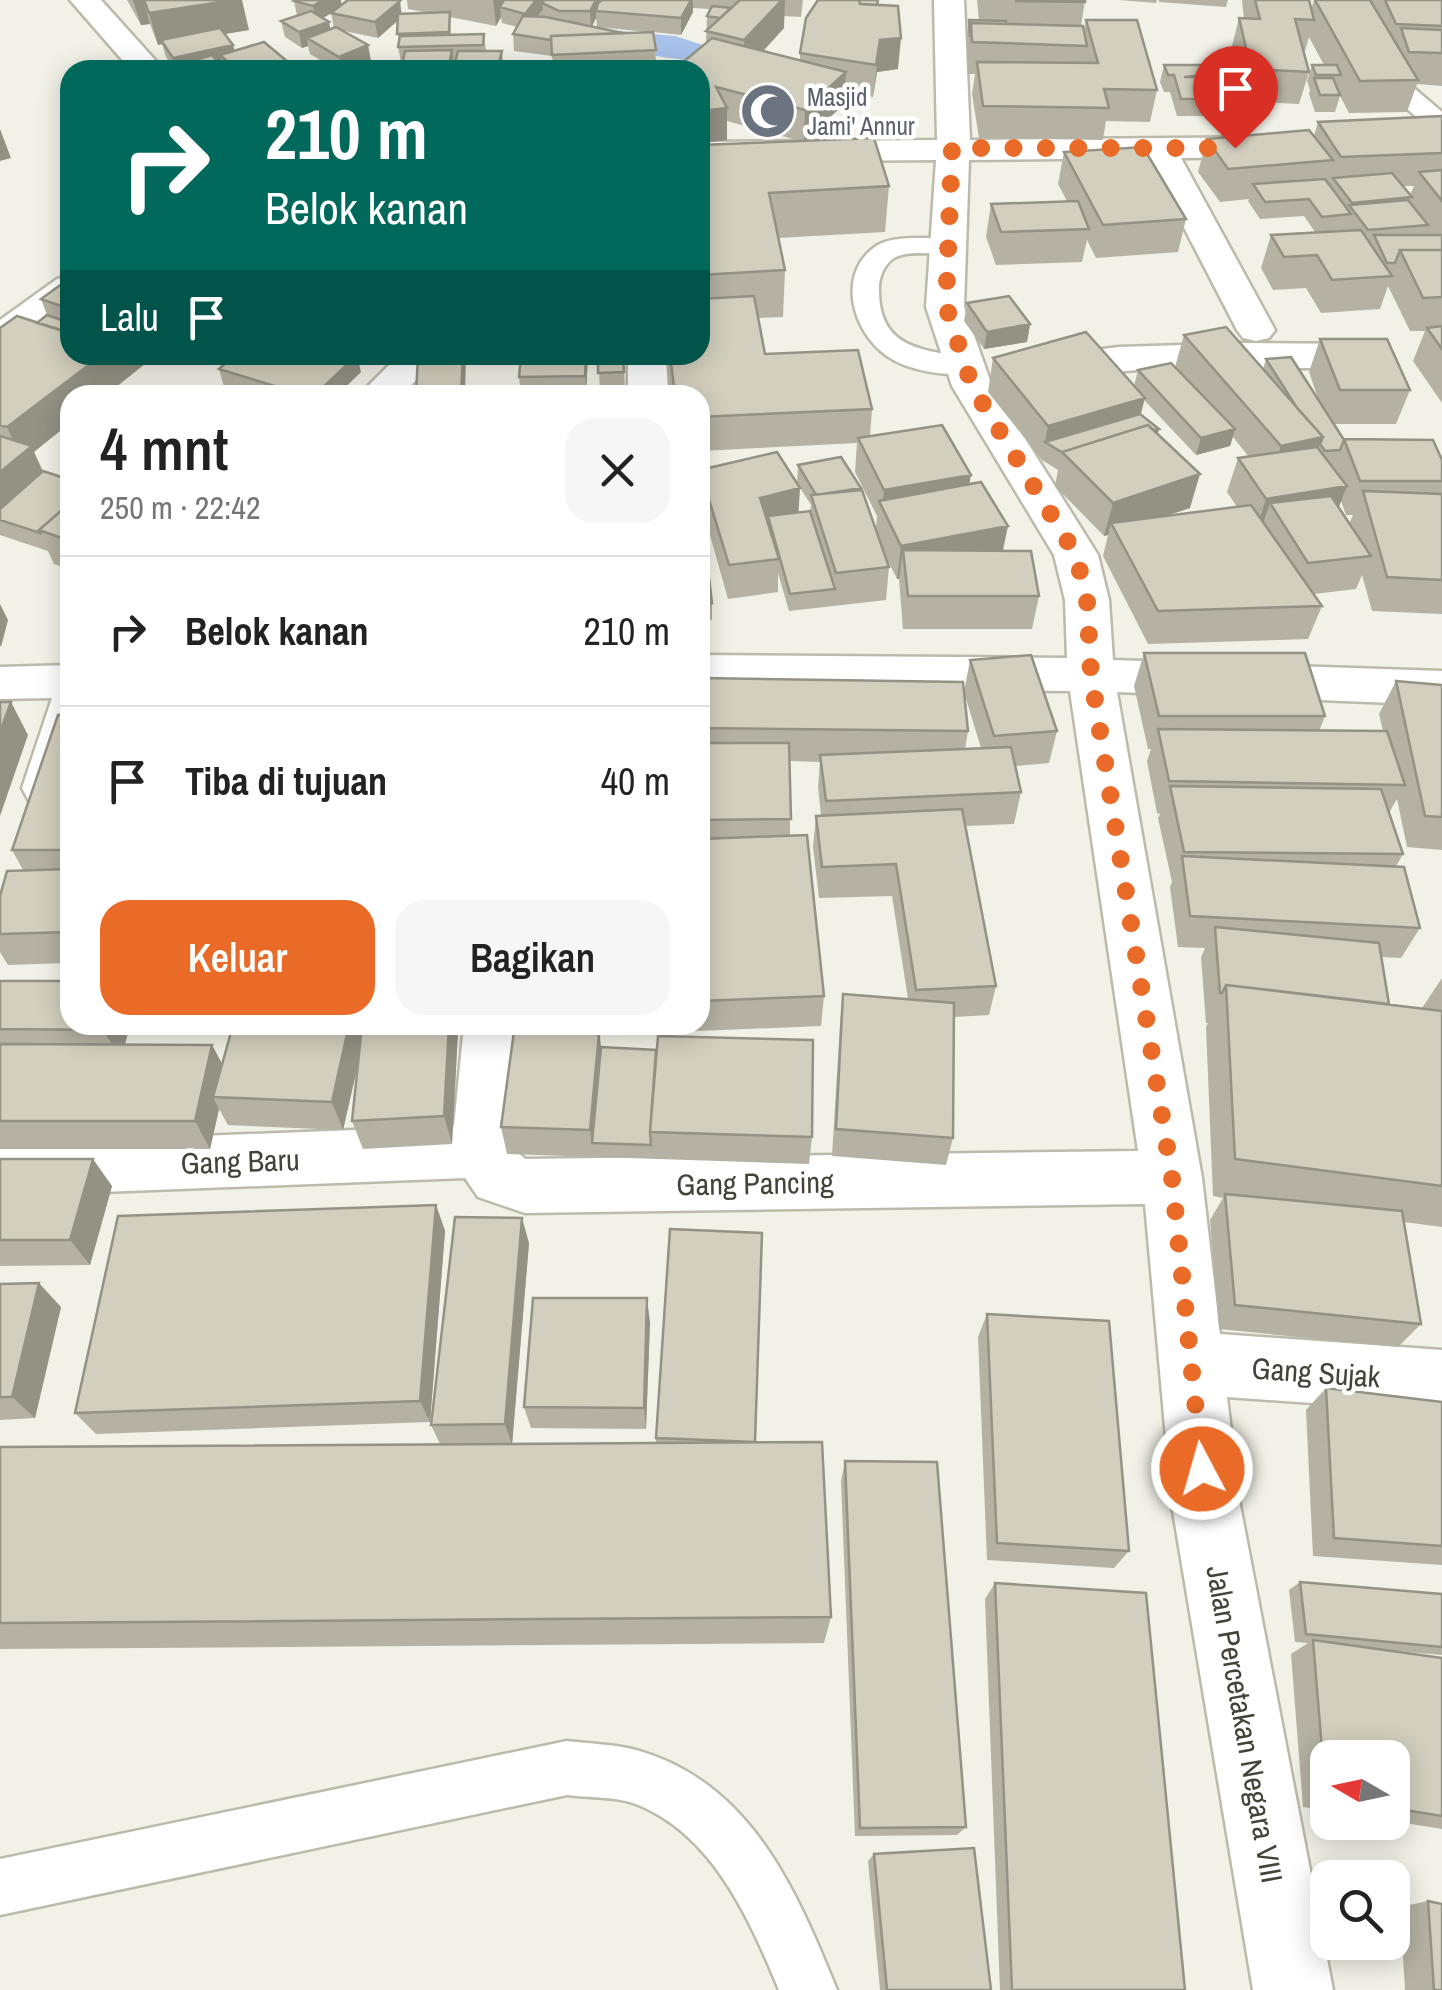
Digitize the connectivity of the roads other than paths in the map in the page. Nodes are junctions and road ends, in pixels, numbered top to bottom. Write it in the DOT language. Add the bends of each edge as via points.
graph roads {
  1 [pos="85,0"];
  2 [pos="949,0"];
  3 [pos="1370,39"];
  4 [pos="139,60"];
  5 [pos="1442,122"];
  6 [pos="1442,138"];
  7 [pos="1404,141"];
  8 [pos="1310,146"];
  9 [pos="952,148"];
  10 [pos="1161,150"];
  11 [pos="710,152"];
  12 [pos="947,246"];
  13 [pos="60,294"];
  14 [pos="1256,330"];
  15 [pos="0,338"];
  16 [pos="1371,356"];
  17 [pos="410,365"];
  18 [pos="969,376"];
  19 [pos="389,385"];
  20 [pos="710,671"];
  21 [pos="1091,675"];
  22 [pos="60,681"];
  23 [pos="0,683"];
  24 [pos="1442,688"];
  25 [pos="60,743"];
  26 [pos="32,840"];
  27 [pos="491,1035"];
  28 [pos="481,1152"];
  29 [pos="0,1170"];
  30 [pos="1172,1178"];
  31 [pos="1190,1364"];
  32 [pos="1442,1381"];
  33 [pos="0,1888"];
  34 [pos="808,1990"];
  35 [pos="1294,1990"];
  1 -- 4 [label="street"];
  2 -- 9 [label="street, Jalan Percetakan Negara VIII"];
  3 -- 5 [label="lane" via="1396,85"];
  6 -- 7 [label="street"];
  8 -- 10 [label="street"];
  9 -- 10 [label="street"];
  9 -- 11 [label="street"];
  9 -- 12 [label="street, Jalan Percetakan Negara VIII"];
  10 -- 14 [label="street"];
  12 -- 18 [label="street, Jalan Percetakan Negara VIII" via="946,306"];
  12 -- 18 [label="lane" via="889,249 870,269 865,300 870,320 899,353"];
  13 -- 15 [label="street"];
  16 -- 18 [label="street" via="1100,358"];
  17 -- 19 [label="street"];
  18 -- 21 [label="street, Jalan Percetakan Negara VIII" via="1076,555 1087,600"];
  20 -- 21 [label="street"];
  21 -- 24 [label="street"];
  21 -- 30 [label="street, Jalan Percetakan Negara VIII"];
  22 -- 23 [label="street"];
  25 -- 26 [label="street"];
  27 -- 28 [label="street"];
  28 -- 29 [label="street, Gang Baru"];
  28 -- 30 [label="street, Gang Pancing" via="499,1178 525,1186"];
  30 -- 31 [label="street, Jalan Percetakan Negara VIII"];
  31 -- 32 [label="street, Gang Sujak"];
  31 -- 35 [label="street, Jalan Percetakan Negara VIII" via="1206,1505"];
  33 -- 34 [label="lane" via="567,1768 648,1780 719,1827 769,1894"];
}
